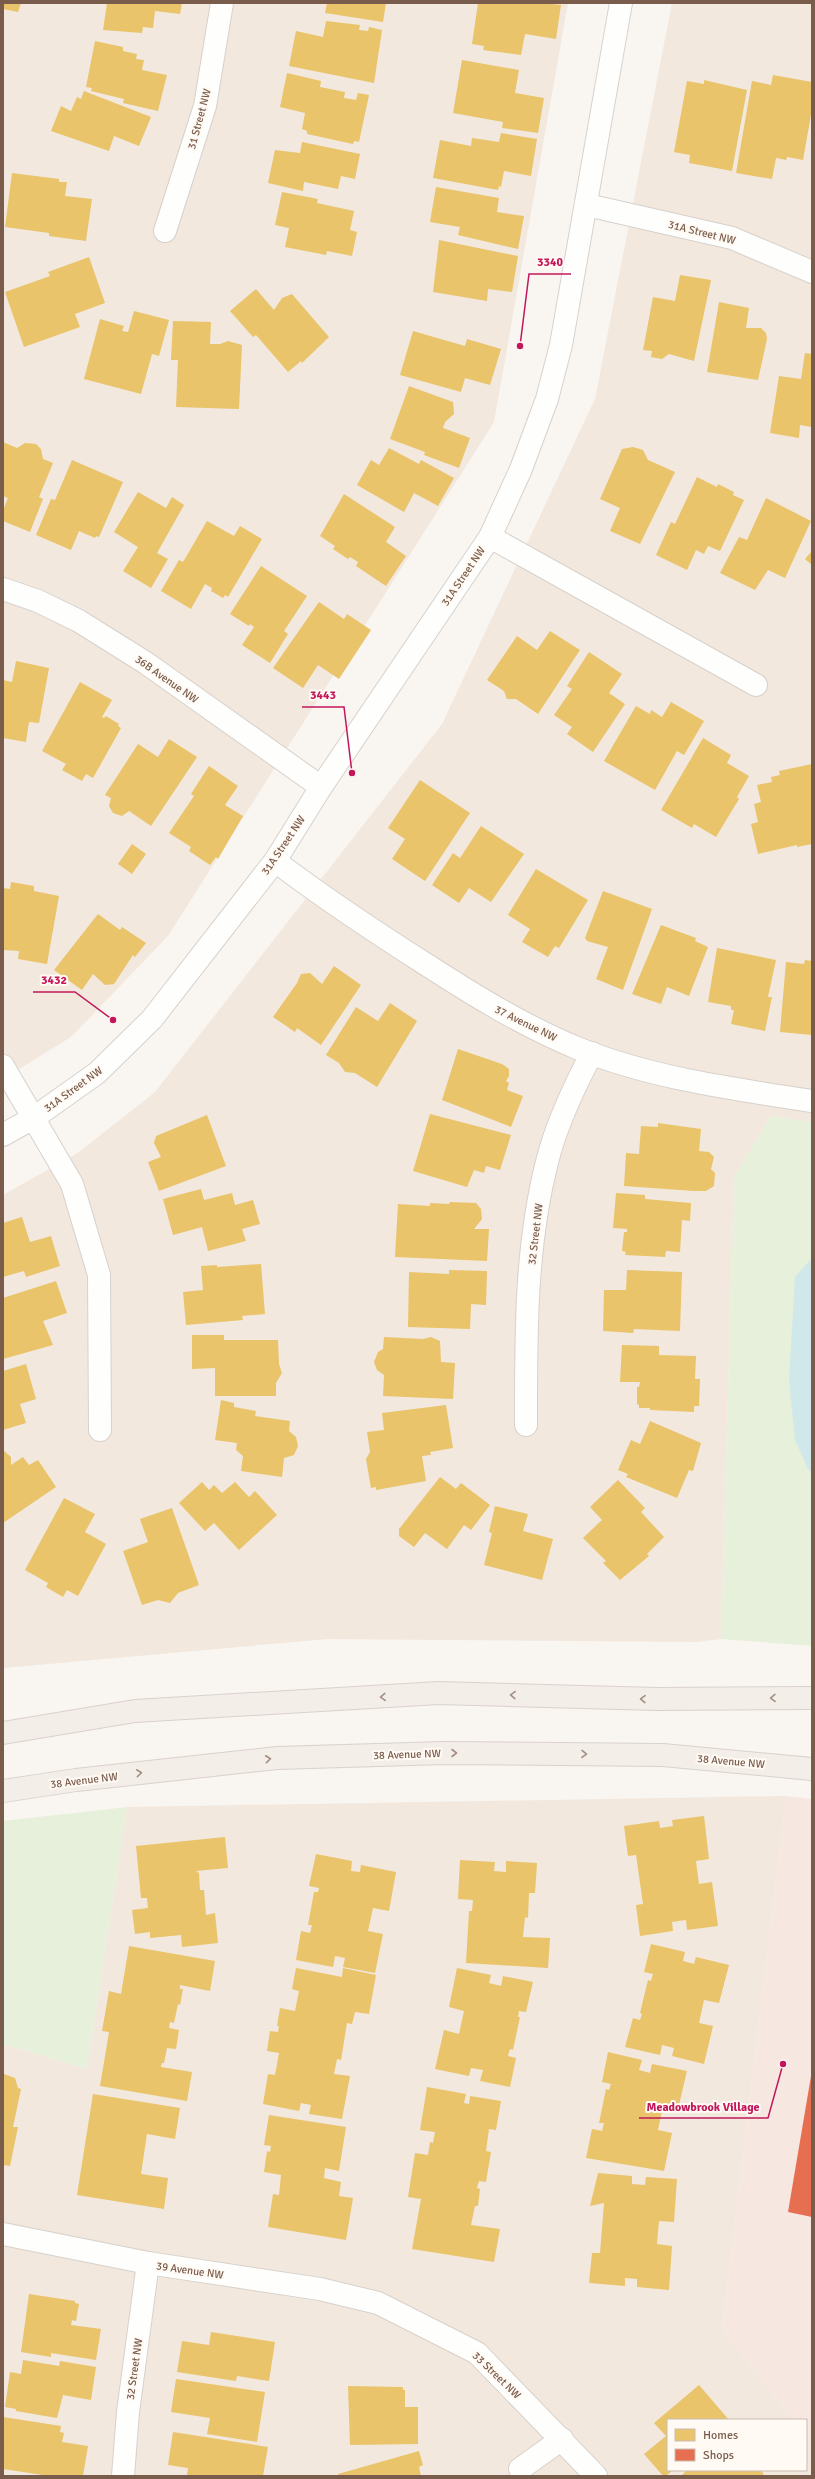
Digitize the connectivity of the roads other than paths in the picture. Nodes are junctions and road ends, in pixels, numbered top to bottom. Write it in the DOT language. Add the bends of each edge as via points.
graph roads {
  1 [pos="222,3"];
  2 [pos="621,3"];
  3 [pos="587,205"];
  4 [pos="165,231"];
  5 [pos="812,272"];
  6 [pos="490,537"];
  7 [pos="3,589"];
  8 [pos="756,685"];
  9 [pos="321,787"];
  10 [pos="275,861"];
  11 [pos="592,1053"];
  12 [pos="3,1066"];
  13 [pos="812,1101"];
  14 [pos="35,1117"];
  15 [pos="3,1135"];
  16 [pos="526,1425"];
  17 [pos="100,1430"];
  18 [pos="812,1698"];
  19 [pos="3,1733"];
  20 [pos="812,1769"];
  21 [pos="3,1790"];
  22 [pos="3,2234"];
  23 [pos="148,2264"];
  24 [pos="378,2303"];
  25 [pos="562,2439"];
  26 [pos="520,2469"];
  27 [pos="123,2476"];
  28 [pos="596,2476"];
  1 -- 4 [label="street, 31 Street NW" via="205,106"];
  2 -- 3 [label="street, 31A Street NW"];
  3 -- 5 [label="street, 31A Street NW" via="732,238"];
  3 -- 6 [label="street, 31A Street NW" via="561,345 547,398 521,470"];
  6 -- 8 [label="street, 31A Street NW"];
  6 -- 9 [label="street, 31A Street NW"];
  7 -- 9 [label="street, 36B Avenue NW" via="38,601 79,621 146,663"];
  9 -- 10 [label="street, 31A Street NW"];
  10 -- 11 [label="street, 37 Avenue NW" via="322,897 490,1005"];
  10 -- 14 [label="street, 31A Street NW" via="152,1019 97,1073"];
  11 -- 13 [label="street, 37 Avenue NW" via="630,1066 744,1091"];
  11 -- 16 [label="street, 32 Street NW" via="577,1082 547,1161 537,1208 527,1314"];
  12 -- 14 [label="street, 31A Street NW"];
  14 -- 15 [label="street"];
  14 -- 17 [label="street, 31A Street NW" via="72,1184 99,1276"];
  18 -- 19 [label="main road, one-way" via="656,1699 439,1693 135,1711"];
  21 -- 20 [label="main road, 38 Avenue NW, one-way" via="277,1758 436,1753 663,1755"];
  22 -- 23 [label="street, 39 Avenue NW"];
  23 -- 24 [label="street, 39 Avenue NW" via="320,2288"];
  23 -- 27 [label="street, 32 Street NW" via="128,2412"];
  24 -- 25 [label="street, 33 Street NW" via="477,2353"];
  25 -- 26 [label="street"];
  25 -- 28 [label="street, 33 Street NW"];
}
